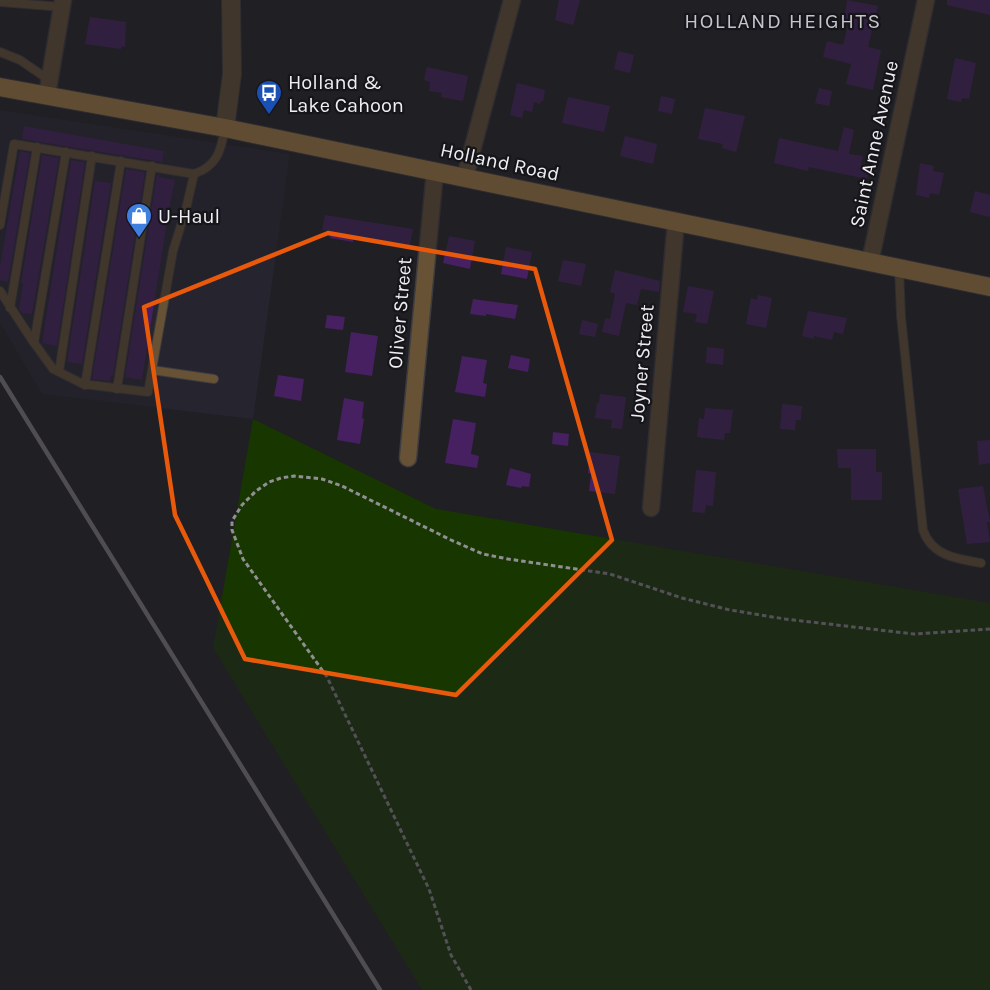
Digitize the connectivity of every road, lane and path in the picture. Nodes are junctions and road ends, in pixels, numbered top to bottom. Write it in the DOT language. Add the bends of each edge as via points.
graph roads {
  1 [pos="231,0"];
  2 [pos="512,0"];
  3 [pos="926,0"];
  4 [pos="0,2"];
  5 [pos="63,3"];
  6 [pos="0,52"];
  7 [pos="0,87"];
  8 [pos="48,87"];
  9 [pos="225,128"];
  10 [pos="37,147"];
  11 [pos="66,152"];
  12 [pos="92,156"];
  13 [pos="121,161"];
  14 [pos="152,166"];
  15 [pos="435,171"];
  16 [pos="194,174"];
  17 [pos="465,177"];
  18 [pos="676,221"];
  19 [pos="0,225"];
  20 [pos="870,262"];
  21 [pos="899,268"];
  22 [pos="990,287"];
  23 [pos="0,291"];
  24 [pos="10,308"];
  25 [pos="34,343"];
  26 [pos="152,370"];
  27 [pos="59,372"];
  28 [pos="214,379"];
  29 [pos="85,384"];
  30 [pos="117,389"];
  31 [pos="408,458"];
  32 [pos="651,508"];
  33 [pos="981,563"];
  34 [pos="990,629"];
  35 [pos="471,990"];
  1 -- 9 [label="street" via="232,74"];
  2 -- 17 [label="street"];
  3 -- 20 [label="street, Saint Anne Avenue"];
  4 -- 5 [label="lane"];
  5 -- 8 [label="street"];
  6 -- 8 [label="lane" via="20,60"];
  7 -- 8 [label="main road, Holland Road"];
  8 -- 9 [label="main road, Holland Road"];
  9 -- 15 [label="main road, Holland Road"];
  9 -- 16 [label="lane" via="218,155 207,169"];
  10 -- 11 [label="lane"];
  10 -- 19 [label="lane" via="14,144"];
  10 -- 24 [label="lane"];
  11 -- 12 [label="lane"];
  11 -- 25 [label="lane"];
  12 -- 13 [label="lane"];
  12 -- 27 [label="lane"];
  13 -- 14 [label="lane"];
  13 -- 29 [label="lane"];
  14 -- 16 [label="lane"];
  14 -- 30 [label="lane"];
  15 -- 17 [label="main road, Holland Road"];
  15 -- 31 [label="street, Oliver Street"];
  16 -- 26 [label="lane" via="173,251"];
  17 -- 18 [label="main road, Holland Road"];
  18 -- 20 [label="main road, Holland Road"];
  18 -- 32 [label="street, Joyner Street"];
  20 -- 21 [label="main road, Holland Road"];
  21 -- 22 [label="main road, Holland Road"];
  21 -- 33 [label="lane" via="923,530 941,554"];
  23 -- 24 [label="lane"];
  24 -- 25 [label="lane"];
  25 -- 27 [label="lane"];
  26 -- 28 [label="lane"];
  26 -- 30 [label="lane" via="148,392"];
  27 -- 29 [label="lane"];
  29 -- 30 [label="lane"];
  34 -- 35 [label="path" via="914,634 730,610 610,574 483,554 322,479 281,478 256,490 232,521 234,540 327,677 429,889 451,955"];
}
